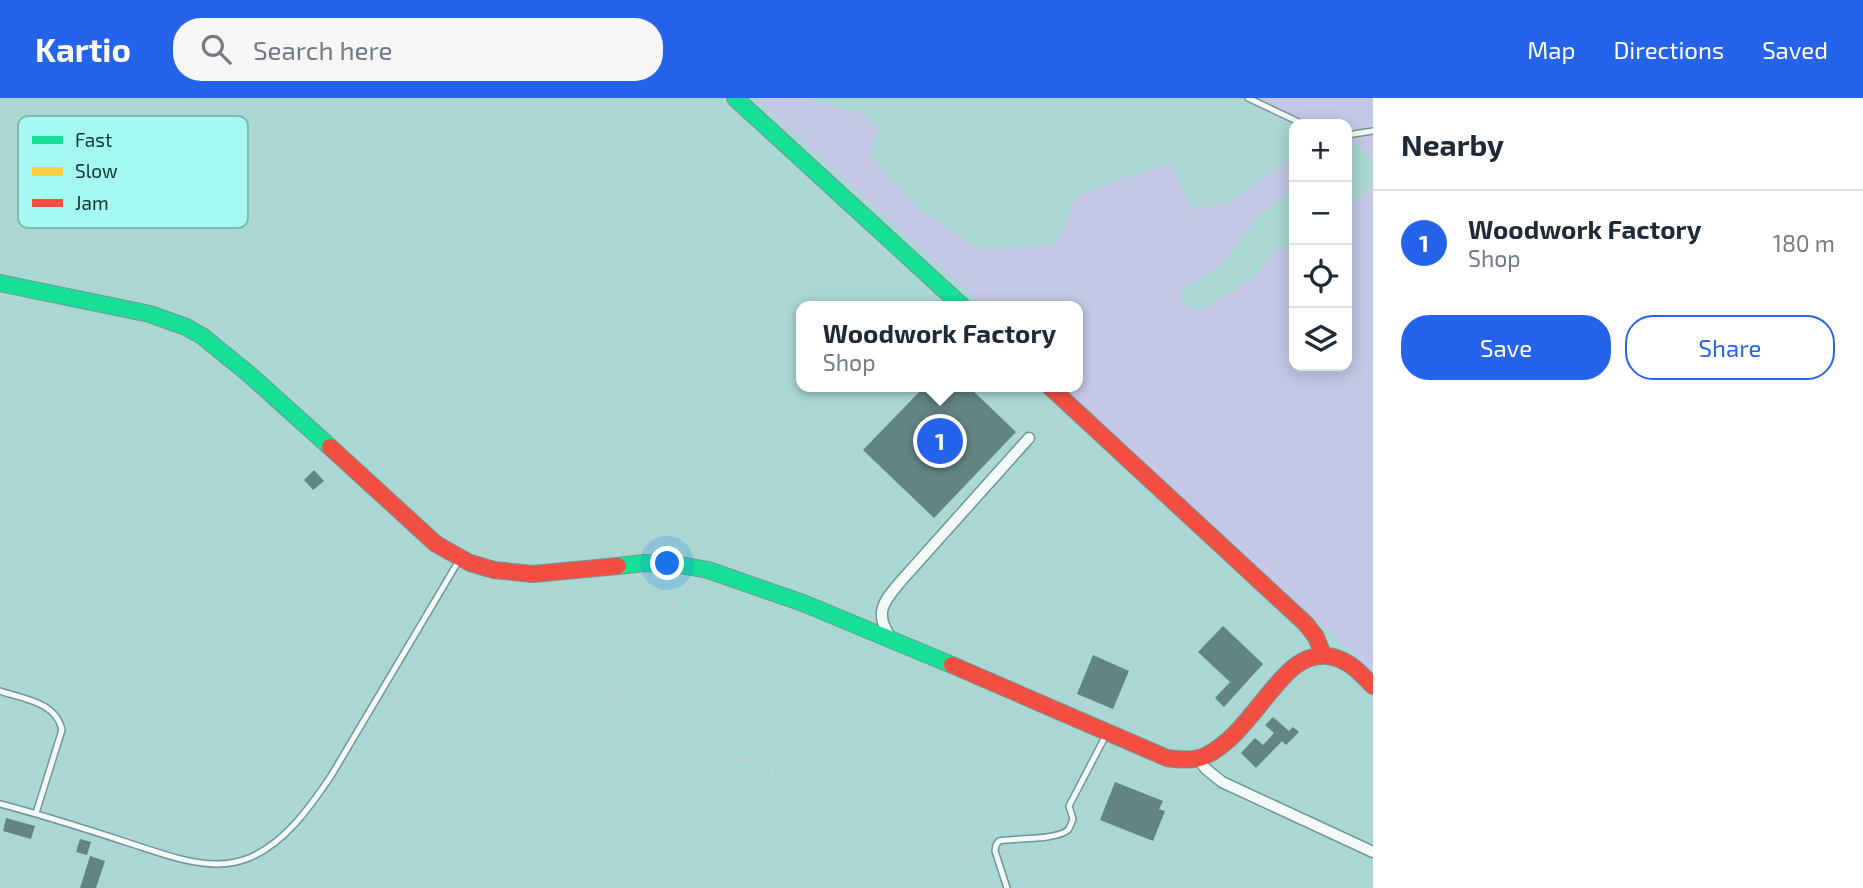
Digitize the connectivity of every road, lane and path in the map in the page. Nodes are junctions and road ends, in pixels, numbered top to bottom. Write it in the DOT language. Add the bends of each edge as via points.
graph roads {
  1 [pos="735,98"];
  2 [pos="1248,98"];
  3 [pos="1292,119"];
  4 [pos="1373,131"];
  5 [pos="1352,134"];
  6 [pos="0,283"];
  7 [pos="957,301"];
  8 [pos="1055,392"];
  9 [pos="1029,438"];
  10 [pos="460,559"];
  11 [pos="702,569"];
  12 [pos="893,640"];
  13 [pos="1323,655"];
  14 [pos="1373,686"];
  15 [pos="0,691"];
  16 [pos="1107,732"];
  17 [pos="1197,758"];
  18 [pos="0,804"];
  19 [pos="36,813"];
  20 [pos="996,845"];
  21 [pos="1373,852"];
  22 [pos="1007,888"];
  1 -- 7 [label="street"];
  2 -- 3 [label="lane"];
  4 -- 5 [label="lane"];
  6 -- 10 [label="street" via="150,314 202,336 423,533"];
  8 -- 13 [label="street" via="1306,624"];
  9 -- 12 [label="street" via="886,600 881,620"];
  10 -- 11 [label="street" via="517,574 644,564"];
  10 -- 19 [label="lane" via="311,806 295,825 250,858 217,864 195,861"];
  11 -- 12 [label="street" via="791,598"];
  11 -- 20 [label="path" via="692,586 642,635 625,666 607,685 610,693 669,728 953,851 970,850 985,841"];
  12 -- 16 [label="street"];
  13 -- 14 [label="street" via="1347,663"];
  13 -- 17 [label="street" via="1292,668 1226,740"];
  15 -- 19 [label="lane" via="50,709 60,723 62,730"];
  16 -- 17 [label="street" via="1167,758"];
  16 -- 20 [label="lane" via="1069,806 1073,820 1068,830"];
  17 -- 21 [label="street" via="1222,782"];
  18 -- 19 [label="lane"];
  20 -- 22 [label="lane"];
}
